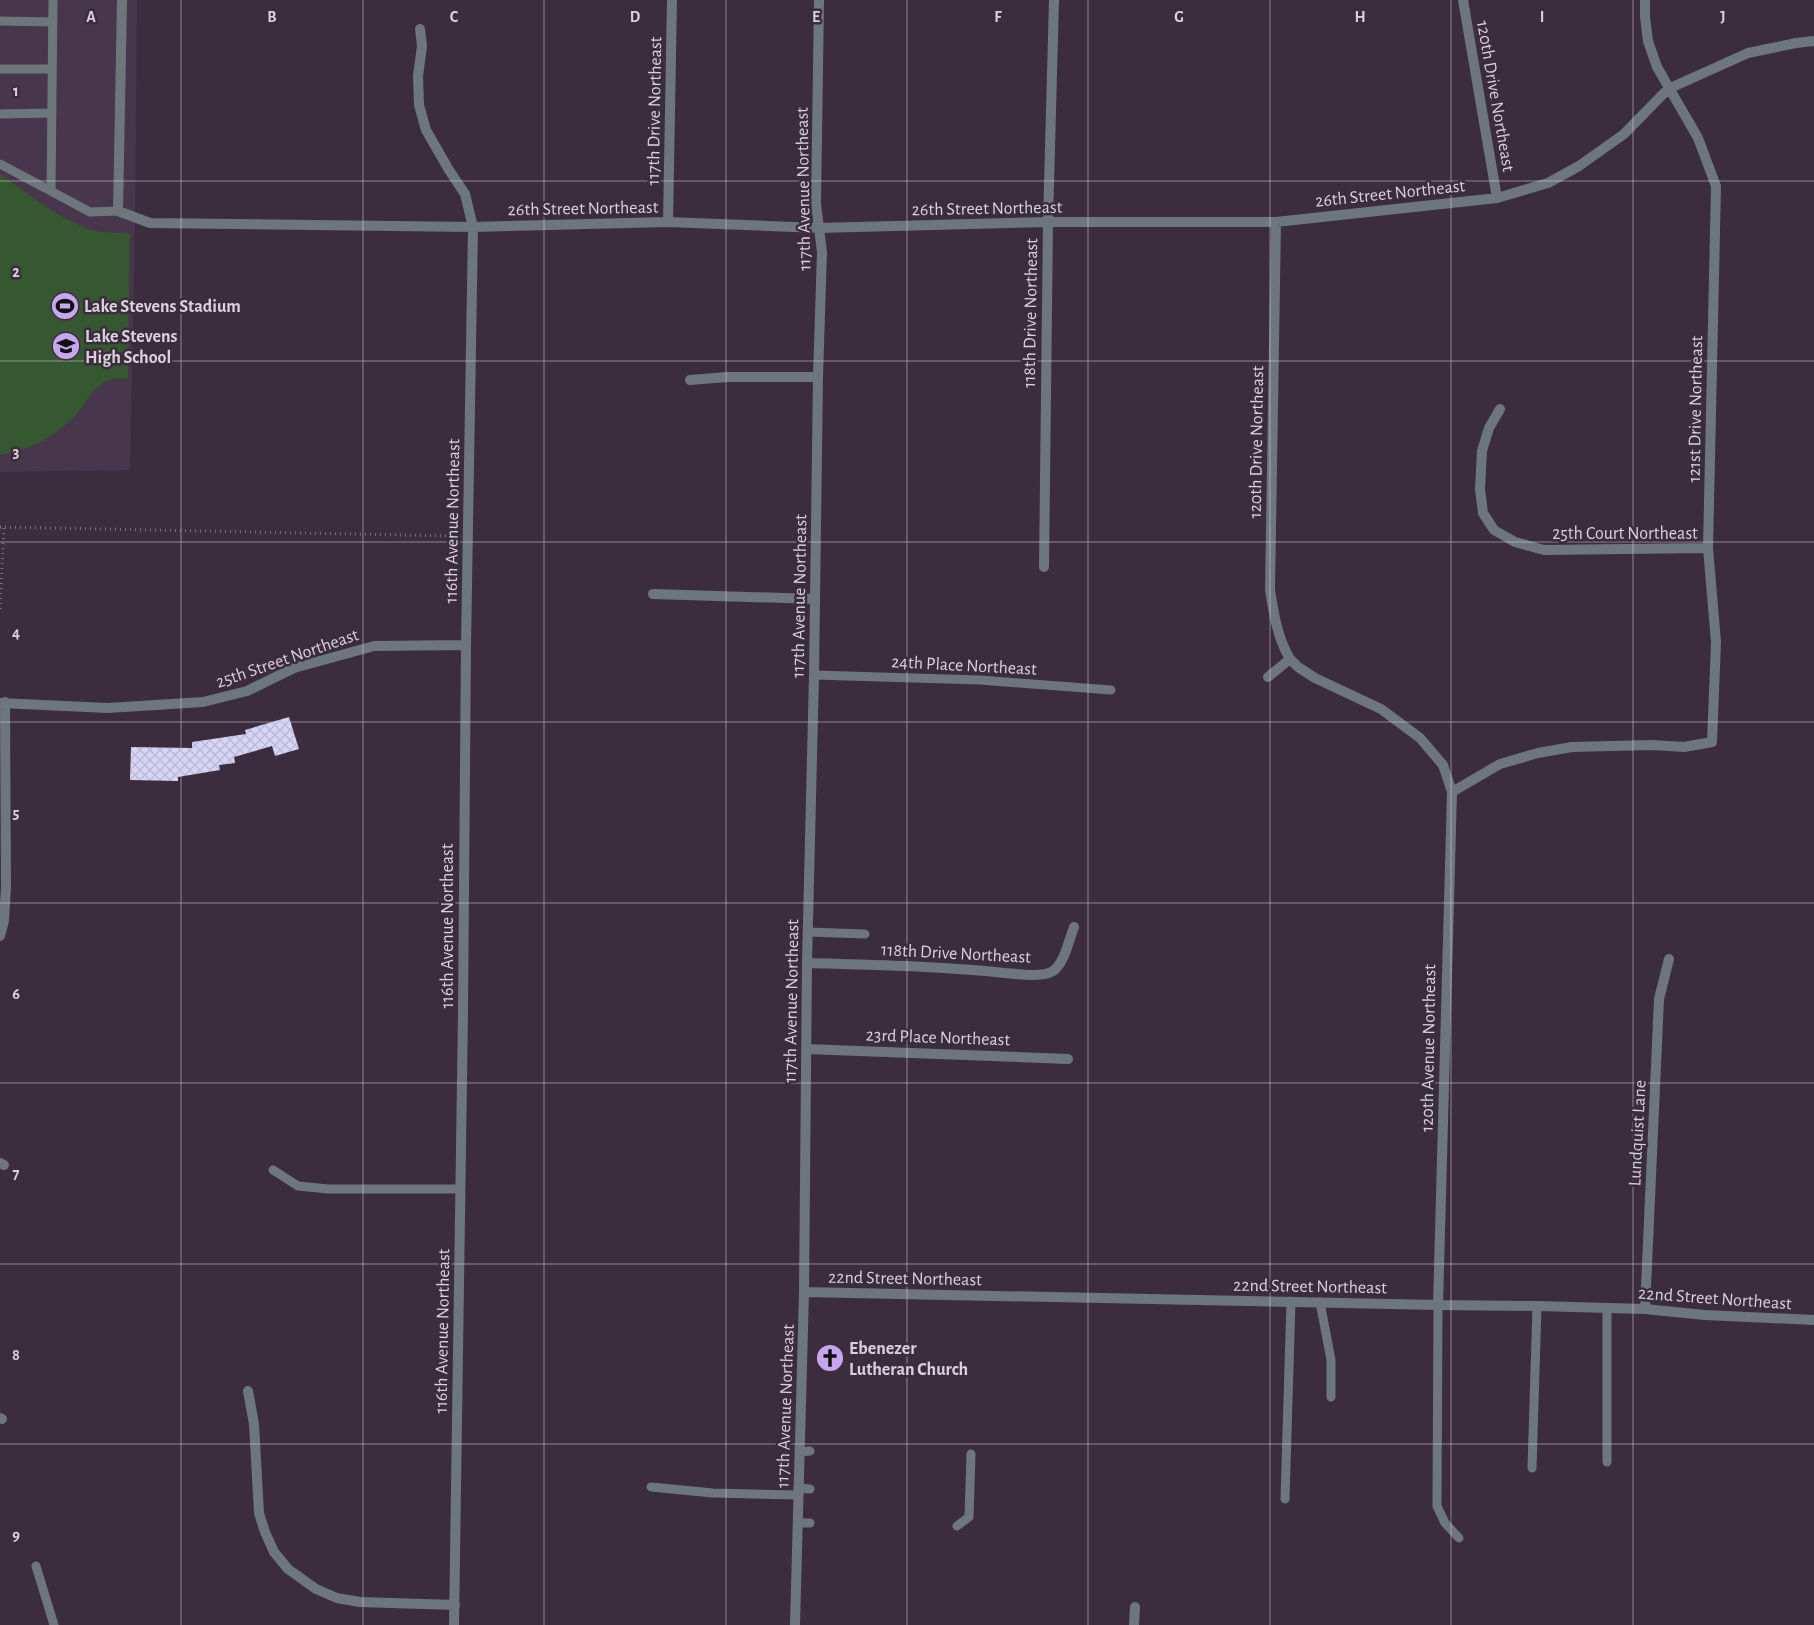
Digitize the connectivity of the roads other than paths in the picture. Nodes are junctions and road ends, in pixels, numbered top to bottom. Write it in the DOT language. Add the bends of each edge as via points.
graph roads {
  1 [pos="53,0"];
  2 [pos="122,0"];
  3 [pos="672,0"];
  4 [pos="819,0"];
  5 [pos="1054,0"];
  6 [pos="1463,0"];
  7 [pos="1645,0"];
  8 [pos="0,21"];
  9 [pos="53,22"];
  10 [pos="420,29"];
  11 [pos="1814,41"];
  12 [pos="0,68"];
  13 [pos="52,69"];
  14 [pos="1668,89"];
  15 [pos="0,114"];
  16 [pos="52,114"];
  17 [pos="0,164"];
  18 [pos="51,191"];
  19 [pos="1497,198"];
  20 [pos="118,210"];
  21 [pos="668,222"];
  22 [pos="1048,222"];
  23 [pos="1276,222"];
  24 [pos="473,227"];
  25 [pos="819,228"];
  26 [pos="818,377"];
  27 [pos="690,380"];
  28 [pos="1500,409"];
  29 [pos="1708,548"];
  30 [pos="1044,567"];
  31 [pos="653,594"];
  32 [pos="815,599"];
  33 [pos="466,645"];
  34 [pos="1290,659"];
  35 [pos="814,675"];
  36 [pos="1268,677"];
  37 [pos="1111,690"];
  38 [pos="2,703"];
  39 [pos="1452,792"];
  40 [pos="1074,927"];
  41 [pos="808,932"];
  42 [pos="865,934"];
  43 [pos="0,936"];
  44 [pos="1669,959"];
  45 [pos="807,963"];
  46 [pos="806,1048"];
  47 [pos="1068,1058"];
  48 [pos="273,1170"];
  49 [pos="460,1188"];
  50 [pos="804,1292"];
  51 [pos="1290,1301"];
  52 [pos="1320,1302"];
  53 [pos="1438,1305"];
  54 [pos="1537,1306"];
  55 [pos="1607,1308"];
  56 [pos="1645,1309"];
  57 [pos="1814,1320"];
  58 [pos="248,1391"];
  59 [pos="1332,1397"];
  60 [pos="810,1451"];
  61 [pos="799,1452"];
  62 [pos="971,1454"];
  63 [pos="1607,1462"];
  64 [pos="1532,1468"];
  65 [pos="651,1486"];
  66 [pos="810,1489"];
  67 [pos="798,1492"];
  68 [pos="1285,1499"];
  69 [pos="798,1522"];
  70 [pos="810,1523"];
  71 [pos="956,1526"];
  72 [pos="1459,1538"];
  73 [pos="36,1566"];
  74 [pos="454,1605"];
  75 [pos="1135,1607"];
  76 [pos="54,1625"];
  77 [pos="454,1625"];
  78 [pos="795,1625"];
  79 [pos="1134,1625"];
  1 -- 9 [label="lane"];
  2 -- 20 [label="street"];
  3 -- 21 [label="street, 117th Drive Northeast"];
  4 -- 25 [label="street, 117th Avenue Northeast" via="816,204"];
  5 -- 22 [label="street, 118th Drive Northeast"];
  6 -- 19 [label="street, 120th Drive Northeast"];
  7 -- 14 [label="street, 121st Drive Northeast" via="1648,41 1656,67"];
  8 -- 9 [label="lane"];
  9 -- 13 [label="lane"];
  10 -- 24 [label="street, 116th Avenue Northeast" via="419,105 426,130 465,194"];
  11 -- 14 [label="street, 26th Street Northeast" via="1748,53"];
  12 -- 13 [label="lane"];
  13 -- 16 [label="lane"];
  14 -- 19 [label="street, 26th Street Northeast" via="1624,134 1579,166 1548,183"];
  14 -- 29 [label="street, 121st Drive Northeast" via="1698,138 1716,186"];
  15 -- 16 [label="lane"];
  16 -- 18 [label="lane"];
  17 -- 18 [label="lane"];
  18 -- 20 [label="lane" via="90,212"];
  19 -- 23 [label="street, 26th Street Northeast"];
  20 -- 24 [label="street, 26th Street Northeast" via="150,223"];
  21 -- 24 [label="street, 26th Street Northeast"];
  21 -- 25 [label="street, 26th Street Northeast"];
  22 -- 23 [label="street, 26th Street Northeast"];
  22 -- 25 [label="street, 26th Street Northeast"];
  22 -- 30 [label="street, 118th Drive Northeast"];
  23 -- 34 [label="street, 120th Drive Northeast" via="1270,590 1275,624"];
  24 -- 33 [label="street, 116th Avenue Northeast"];
  25 -- 26 [label="street, 117th Avenue Northeast" via="822,252"];
  26 -- 27 [label="street"];
  26 -- 32 [label="street, 117th Avenue Northeast"];
  28 -- 29 [label="street, 25th Court Northeast" via="1489,428 1482,451 1480,489 1483,513 1494,530 1515,542 1544,550"];
  29 -- 39 [label="street, 121st Drive Northeast" via="1716,642 1712,742 1684,747 1572,747 1538,753 1500,764"];
  31 -- 32 [label="street"];
  32 -- 35 [label="street, 117th Avenue Northeast"];
  33 -- 38 [label="street, 25th Street Northeast" via="374,646 294,668 247,692 203,702 108,708"];
  33 -- 49 [label="street, 116th Avenue Northeast"];
  34 -- 36 [label="street"];
  34 -- 39 [label="street" via="1315,678 1381,709 1420,738 1443,766"];
  35 -- 37 [label="lane, 24th Place Northeast" via="980,680"];
  35 -- 41 [label="street, 117th Avenue Northeast"];
  38 -- 43 [label="street" via="6,888"];
  39 -- 53 [label="street, 120th Avenue Northeast"];
  40 -- 45 [label="street, 118th Drive Northeast" via="1061,965 1044,974"];
  41 -- 42 [label="lane"];
  41 -- 45 [label="street, 117th Avenue Northeast"];
  44 -- 56 [label="street, Lundquist Lane" via="1659,999"];
  45 -- 46 [label="street, 117th Avenue Northeast"];
  46 -- 47 [label="street, 23rd Place Northeast"];
  46 -- 50 [label="street, 117th Avenue Northeast"];
  48 -- 49 [label="lane" via="298,1186 328,1189"];
  49 -- 74 [label="street, 116th Avenue Northeast"];
  50 -- 51 [label="street, 22nd Street Northeast" via="972,1300"];
  50 -- 61 [label="street, 117th Avenue Northeast"];
  51 -- 52 [label="street, 22nd Street Northeast"];
  51 -- 68 [label="lane"];
  52 -- 53 [label="street, 22nd Street Northeast"];
  52 -- 59 [label="lane" via="1331,1360"];
  53 -- 54 [label="street, 22nd Street Northeast"];
  53 -- 72 [label="lane" via="1437,1506"];
  54 -- 55 [label="street, 22nd Street Northeast"];
  54 -- 64 [label="lane"];
  55 -- 56 [label="street, 22nd Street Northeast"];
  55 -- 63 [label="lane"];
  56 -- 57 [label="street, 22nd Street Northeast"];
  58 -- 74 [label="street" via="254,1424 260,1513 274,1552 288,1569 316,1589 337,1598 360,1602"];
  60 -- 61 [label="lane"];
  61 -- 67 [label="street, 117th Avenue Northeast"];
  62 -- 71 [label="lane" via="969,1517"];
  65 -- 67 [label="lane" via="714,1493"];
  66 -- 67 [label="lane"];
  67 -- 69 [label="street, 117th Avenue Northeast"];
  69 -- 70 [label="lane"];
  69 -- 78 [label="street, 117th Avenue Northeast"];
  73 -- 76 [label="lane"];
  74 -- 77 [label="street, 116th Avenue Northeast"];
  75 -- 79 [label="street"];
}
